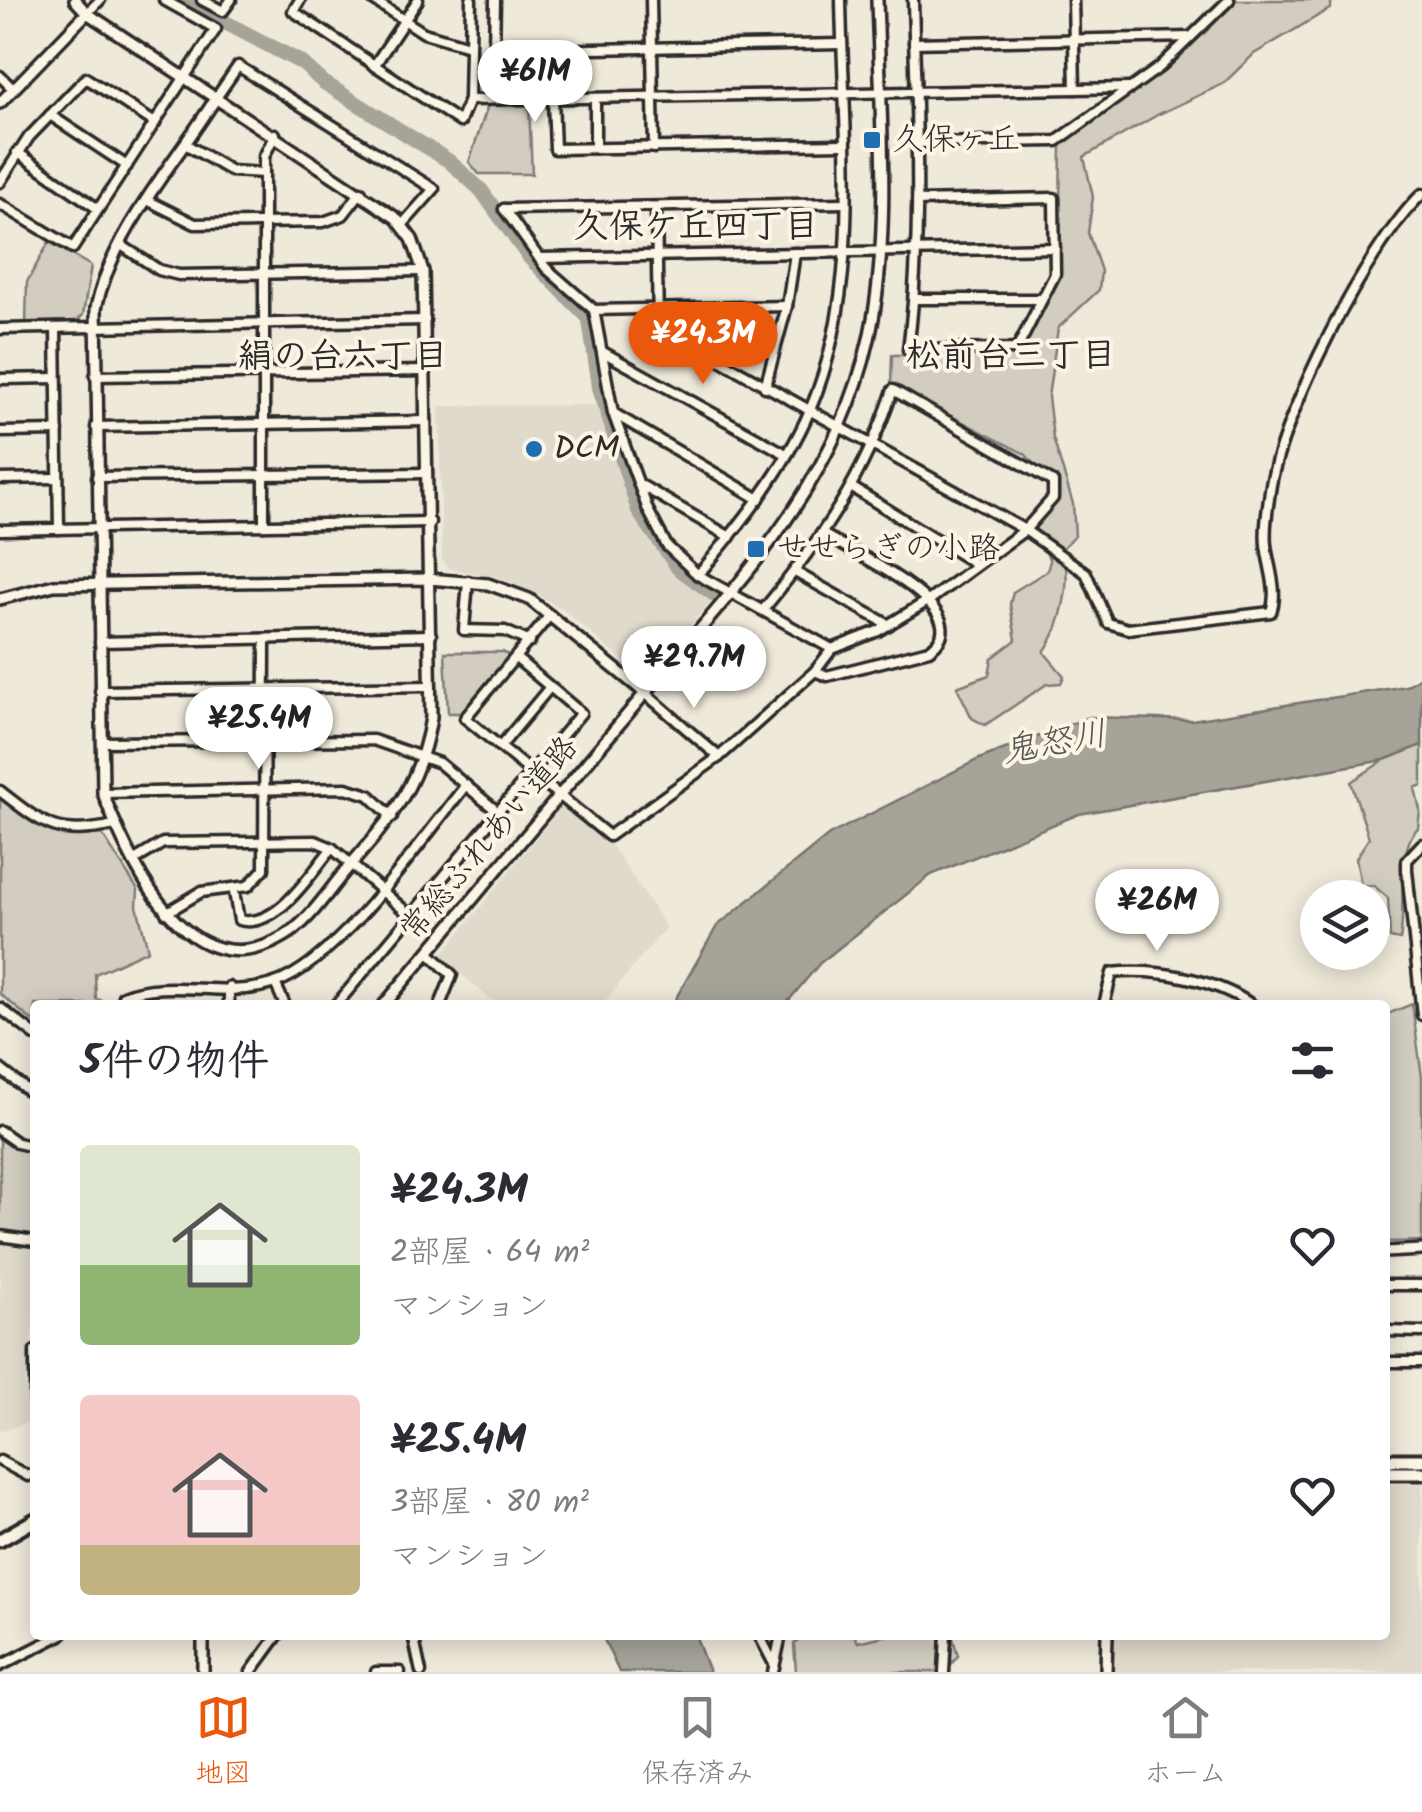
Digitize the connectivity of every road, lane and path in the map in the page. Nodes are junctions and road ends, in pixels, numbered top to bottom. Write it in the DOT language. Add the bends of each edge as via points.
graph roads {
  1 [pos="75,0"];
  2 [pos="100,0"];
  3 [pos="164,0"];
  4 [pos="202,0"];
  5 [pos="231,0"];
  6 [pos="300,0"];
  7 [pos="373,0"];
  8 [pos="418,0"];
  9 [pos="470,0"];
  10 [pos="495,0"];
  11 [pos="652,0"];
  12 [pos="841,0"];
  13 [pos="877,0"];
  14 [pos="913,0"];
  15 [pos="1073,0"];
  16 [pos="1229,0"];
  17 [pos="87,13"];
  18 [pos="404,21"];
  19 [pos="1190,38"];
  20 [pos="1074,40"];
  21 [pos="914,42"];
  22 [pos="842,44"];
  23 [pos="469,46"];
  24 [pos="653,48"];
  25 [pos="493,51"];
  26 [pos="374,66"];
  27 [pos="0,76"];
  28 [pos="184,78"];
  29 [pos="1130,88"];
  30 [pos="12,89"];
  31 [pos="1075,90"];
  32 [pos="915,93"];
  33 [pos="842,94"];
  34 [pos="879,94"];
  35 [pos="216,98"];
  36 [pos="653,98"];
  37 [pos="553,99"];
  38 [pos="595,99"];
  39 [pos="469,100"];
  40 [pos="493,100"];
  41 [pos="0,103"];
  42 [pos="50,115"];
  43 [pos="155,124"];
  44 [pos="274,134"];
  45 [pos="916,142"];
  46 [pos="843,144"];
  47 [pos="187,145"];
  48 [pos="595,148"];
  49 [pos="654,148"];
  50 [pos="17,152"];
  51 [pos="127,166"];
  52 [pos="264,172"];
  53 [pos="0,182"];
  54 [pos="361,192"];
  55 [pos="1422,194"];
  56 [pos="149,201"];
  57 [pos="918,201"];
  58 [pos="844,203"];
  59 [pos="0,204"];
  60 [pos="656,206"];
  61 [pos="98,209"];
  62 [pos="264,222"];
  63 [pos="403,224"];
  64 [pos="121,244"];
  65 [pos="1055,248"];
  66 [pos="918,250"];
  67 [pos="880,251"];
  68 [pos="844,252"];
  69 [pos="795,253"];
  70 [pos="656,255"];
  71 [pos="538,258"];
  72 [pos="422,272"];
  73 [pos="263,273"];
  74 [pos="915,299"];
  75 [pos="1042,299"];
  76 [pos="787,306"];
  77 [pos="657,309"];
  78 [pos="594,310"];
  79 [pos="425,320"];
  80 [pos="262,324"];
  81 [pos="94,327"];
  82 [pos="56,328"];
  83 [pos="0,329"];
  84 [pos="603,352"];
  85 [pos="426,372"];
  86 [pos="262,374"];
  87 [pos="94,376"];
  88 [pos="56,378"];
  89 [pos="0,379"];
  90 [pos="765,387"];
  91 [pos="810,411"];
  92 [pos="613,413"];
  93 [pos="426,421"];
  94 [pos="262,424"];
  95 [pos="96,426"];
  96 [pos="840,430"];
  97 [pos="58,431"];
  98 [pos="0,432"];
  99 [pos="874,448"];
  100 [pos="786,454"];
  101 [pos="427,472"];
  102 [pos="262,475"];
  103 [pos="97,477"];
  104 [pos="0,478"];
  105 [pos="58,478"];
  106 [pos="639,484"];
  107 [pos="851,487"];
  108 [pos="759,499"];
  109 [pos="430,522"];
  110 [pos="264,525"];
  111 [pos="59,528"];
  112 [pos="96,528"];
  113 [pos="0,530"];
  114 [pos="1025,530"];
  115 [pos="824,535"];
  116 [pos="730,537"];
  117 [pos="976,564"];
  118 [pos="795,572"];
  119 [pos="698,575"];
  120 [pos="429,578"];
  121 [pos="468,581"];
  122 [pos="98,584"];
  123 [pos="732,594"];
  124 [pos="0,599"];
  125 [pos="931,599"];
  126 [pos="763,610"];
  127 [pos="550,615"];
  128 [pos="889,625"];
  129 [pos="431,635"];
  130 [pos="265,639"];
  131 [pos="100,642"];
  132 [pos="530,642"];
  133 [pos="832,649"];
  134 [pos="517,659"];
  135 [pos="815,672"];
  136 [pos="431,686"];
  137 [pos="550,687"];
  138 [pos="266,689"];
  139 [pos="100,691"];
  140 [pos="645,693"];
  141 [pos="264,740"];
  142 [pos="102,742"];
  143 [pos="500,747"];
  144 [pos="719,757"];
  145 [pos="425,758"];
  146 [pos="532,773"];
  147 [pos="466,785"];
  148 [pos="264,790"];
  149 [pos="0,791"];
  150 [pos="103,793"];
  151 [pos="560,795"];
  152 [pos="498,812"];
  153 [pos="392,816"];
  154 [pos="115,825"];
  155 [pos="266,842"];
  156 [pos="1422,844"];
  157 [pos="332,848"];
  158 [pos="133,861"];
  159 [pos="352,864"];
  160 [pos="381,888"];
  161 [pos="234,892"];
  162 [pos="166,912"];
  163 [pos="410,915"];
  164 [pos="428,952"];
  165 [pos="275,983"];
  166 [pos="228,988"];
  167 [pos="124,1000"];
  168 [pos="229,1000"];
  169 [pos="283,1000"];
  170 [pos="340,1000"];
  171 [pos="388,1000"];
  172 [pos="442,1000"];
  173 [pos="1103,1000"];
  174 [pos="1246,1000"];
  175 [pos="0,1008"];
  176 [pos="1422,1016"];
  177 [pos="30,1031"];
  178 [pos="0,1070"];
  179 [pos="30,1092"];
  180 [pos="0,1131"];
  181 [pos="30,1145"];
  182 [pos="0,1236"];
  183 [pos="30,1240"];
  184 [pos="1422,1250"];
  185 [pos="1390,1252"];
  186 [pos="1390,1285"];
  187 [pos="1422,1285"];
  188 [pos="1390,1331"];
  189 [pos="1422,1332"];
  190 [pos="1390,1362"];
  191 [pos="1422,1362"];
  192 [pos="1390,1460"];
  193 [pos="1422,1460"];
  194 [pos="0,1461"];
  195 [pos="1390,1472"];
  196 [pos="1422,1473"];
  197 [pos="30,1475"];
  198 [pos="30,1523"];
  199 [pos="0,1540"];
  200 [pos="51,1640"];
  201 [pos="203,1640"];
  202 [pos="274,1640"];
  203 [pos="414,1640"];
  204 [pos="760,1640"];
  205 [pos="781,1640"];
  206 [pos="946,1640"];
  207 [pos="1106,1640"];
  208 [pos="0,1666"];
  209 [pos="773,1667"];
  210 [pos="203,1672"];
  211 [pos="251,1672"];
  212 [pos="376,1672"];
  213 [pos="400,1672"];
  214 [pos="421,1672"];
  215 [pos="944,1672"];
  216 [pos="1106,1672"];
  1 -- 17 [label="street"];
  2 -- 17 [label="street"];
  3 -- 28 [label="street" via="216,28"];
  4 -- 5 [label="street" via="223,11"];
  6 -- 26 [label="street" via="293,11"];
  7 -- 18 [label="street"];
  8 -- 18 [label="street"];
  9 -- 23 [label="street"];
  10 -- 25 [label="street"];
  11 -- 24 [label="street"];
  12 -- 22 [label="street"];
  13 -- 34 [label="street, 常総ふれあい道路"];
  14 -- 21 [label="street"];
  15 -- 20 [label="street"];
  16 -- 19 [label="street"];
  17 -- 28 [label="street"];
  17 -- 30 [label="street"];
  18 -- 23 [label="street"];
  18 -- 26 [label="street"];
  19 -- 20 [label="street"];
  19 -- 29 [label="street"];
  20 -- 21 [label="street"];
  20 -- 31 [label="street"];
  21 -- 32 [label="street"];
  22 -- 24 [label="street"];
  22 -- 33 [label="street"];
  23 -- 39 [label="street"];
  24 -- 25 [label="street"];
  24 -- 36 [label="street"];
  25 -- 40 [label="street"];
  26 -- 39 [label="street" via="460,122"];
  27 -- 30 [label="street"];
  28 -- 35 [label="street"];
  28 -- 43 [label="street"];
  29 -- 31 [label="street"];
  29 -- 45 [label="street" via="1057,141"];
  30 -- 41 [label="street"];
  31 -- 32 [label="street"];
  32 -- 34 [label="street"];
  32 -- 45 [label="street"];
  33 -- 34 [label="street"];
  33 -- 36 [label="street"];
  33 -- 46 [label="street"];
  34 -- 67 [label="street, 常総ふれあい道路"];
  35 -- 44 [label="street"];
  35 -- 47 [label="street"];
  35 -- 63 [label="street" via="238,66 434,188"];
  36 -- 38 [label="street"];
  36 -- 49 [label="street"];
  37 -- 38 [label="street"];
  37 -- 40 [label="street"];
  37 -- 48 [label="street" via="554,149"];
  38 -- 48 [label="street"];
  39 -- 40 [label="street"];
  42 -- 43 [label="street" via="86,78"];
  42 -- 50 [label="street"];
  42 -- 51 [label="street"];
  43 -- 51 [label="street"];
  44 -- 52 [label="street"];
  44 -- 54 [label="street"];
  45 -- 57 [label="street"];
  46 -- 49 [label="street"];
  46 -- 58 [label="street"];
  47 -- 52 [label="street" via="231,171"];
  47 -- 56 [label="street"];
  48 -- 49 [label="street"];
  50 -- 53 [label="street"];
  50 -- 61 [label="street"];
  51 -- 61 [label="street"];
  52 -- 62 [label="street"];
  54 -- 62 [label="street" via="334,220"];
  54 -- 63 [label="street"];
  55 -- 114 [label="street" via="1360,276 1284,438 1265,540 1274,595 1269,614 1116,627 1102,614 1086,572"];
  56 -- 62 [label="street" via="188,223"];
  56 -- 64 [label="street"];
  57 -- 65 [label="street" via="1054,198"];
  57 -- 66 [label="street"];
  58 -- 60 [label="street"];
  58 -- 68 [label="street"];
  59 -- 61 [label="street" via="73,248"];
  60 -- 70 [label="street"];
  60 -- 71 [label="street" via="504,208"];
  62 -- 73 [label="street"];
  63 -- 72 [label="street"];
  64 -- 73 [label="street" via="168,274"];
  64 -- 81 [label="street" via="100,290"];
  65 -- 66 [label="street"];
  65 -- 75 [label="street" via="1055,274"];
  66 -- 67 [label="street"];
  66 -- 74 [label="street"];
  67 -- 68 [label="street"];
  67 -- 96 [label="street, 常総ふれあい道路" via="869,340"];
  68 -- 69 [label="street"];
  68 -- 91 [label="street" via="829,353"];
  69 -- 70 [label="street"];
  69 -- 76 [label="street"];
  70 -- 71 [label="street"];
  70 -- 77 [label="street"];
  71 -- 78 [label="street"];
  72 -- 73 [label="street"];
  72 -- 79 [label="street"];
  73 -- 80 [label="street"];
  74 -- 75 [label="street"];
  74 -- 75 [label="street" via="908,350 1017,348"];
  76 -- 77 [label="street"];
  76 -- 90 [label="street"];
  77 -- 78 [label="street"];
  77 -- 90 [label="street" via="658,326"];
  78 -- 84 [label="street"];
  79 -- 80 [label="street"];
  79 -- 85 [label="street"];
  80 -- 81 [label="street"];
  80 -- 86 [label="street"];
  81 -- 82 [label="street"];
  81 -- 87 [label="street"];
  82 -- 83 [label="street"];
  82 -- 88 [label="street"];
  84 -- 92 [label="street"];
  84 -- 100 [label="street"];
  85 -- 86 [label="street"];
  85 -- 93 [label="street"];
  86 -- 87 [label="street"];
  86 -- 94 [label="street"];
  87 -- 95 [label="street"];
  88 -- 89 [label="street"];
  88 -- 97 [label="street"];
  90 -- 91 [label="street"];
  91 -- 96 [label="street"];
  91 -- 100 [label="street"];
  92 -- 106 [label="street"];
  92 -- 108 [label="street"];
  93 -- 94 [label="street"];
  93 -- 101 [label="street"];
  94 -- 95 [label="street"];
  94 -- 102 [label="street"];
  95 -- 103 [label="street"];
  96 -- 99 [label="street"];
  96 -- 123 [label="street, 常総ふれあい道路" via="798,508"];
  97 -- 98 [label="street"];
  97 -- 105 [label="street"];
  99 -- 107 [label="street"];
  99 -- 114 [label="street"];
  99 -- 114 [label="street" via="894,390 1048,476 1053,498"];
  100 -- 108 [label="street"];
  101 -- 102 [label="street"];
  101 -- 109 [label="street"];
  102 -- 103 [label="street"];
  102 -- 110 [label="street"];
  103 -- 112 [label="street"];
  104 -- 105 [label="street"];
  105 -- 111 [label="street"];
  106 -- 116 [label="street"];
  106 -- 119 [label="street" via="668,546"];
  107 -- 115 [label="street"];
  107 -- 117 [label="street"];
  108 -- 116 [label="street"];
  109 -- 110 [label="street"];
  109 -- 120 [label="street"];
  110 -- 112 [label="street"];
  111 -- 112 [label="street"];
  111 -- 113 [label="street"];
  112 -- 122 [label="street"];
  114 -- 117 [label="street"];
  115 -- 118 [label="street"];
  115 -- 125 [label="street"];
  116 -- 119 [label="street"];
  117 -- 125 [label="street"];
  118 -- 126 [label="street"];
  118 -- 128 [label="street"];
  119 -- 123 [label="street"];
  120 -- 121 [label="street"];
  120 -- 122 [label="street"];
  120 -- 129 [label="street"];
  121 -- 127 [label="street" via="513,592"];
  121 -- 132 [label="street" via="464,630 505,631"];
  122 -- 124 [label="street" via="38,587"];
  122 -- 131 [label="street"];
  123 -- 126 [label="street"];
  123 -- 140 [label="street, 常総ふれあい道路"];
  125 -- 128 [label="street"];
  125 -- 135 [label="street" via="942,629 939,643 928,650 827,676"];
  126 -- 133 [label="street"];
  127 -- 132 [label="street"];
  127 -- 140 [label="street"];
  128 -- 133 [label="street"];
  129 -- 130 [label="street"];
  129 -- 136 [label="street"];
  130 -- 131 [label="street"];
  130 -- 138 [label="street"];
  131 -- 139 [label="street"];
  132 -- 134 [label="street"];
  133 -- 135 [label="street"];
  134 -- 137 [label="street"];
  134 -- 143 [label="street" via="465,718"];
  135 -- 144 [label="street"];
  136 -- 138 [label="street"];
  136 -- 145 [label="street"];
  137 -- 143 [label="street"];
  137 -- 146 [label="street" via="581,713"];
  138 -- 139 [label="street"];
  138 -- 141 [label="street"];
  139 -- 142 [label="street"];
  140 -- 144 [label="street"];
  140 -- 151 [label="street, 常総ふれあい道路"];
  141 -- 142 [label="street"];
  141 -- 145 [label="street" via="360,738"];
  141 -- 148 [label="street"];
  142 -- 150 [label="street"];
  143 -- 146 [label="street"];
  144 -- 151 [label="street" via="609,836"];
  145 -- 147 [label="street"];
  145 -- 153 [label="street"];
  146 -- 151 [label="street"];
  146 -- 152 [label="street"];
  147 -- 152 [label="street"];
  147 -- 160 [label="street"];
  148 -- 150 [label="street"];
  148 -- 153 [label="street" via="357,790"];
  148 -- 155 [label="street"];
  149 -- 154 [label="street" via="42,824 66,832"];
  150 -- 154 [label="street"];
  151 -- 164 [label="street, 常総ふれあい道路"];
  152 -- 163 [label="street"];
  153 -- 159 [label="street"];
  154 -- 158 [label="street"];
  155 -- 157 [label="street" via="315,841"];
  155 -- 158 [label="street" via="163,844"];
  155 -- 161 [label="street" via="264,869"];
  156 -- 176 [label="street" via="1407,860"];
  157 -- 159 [label="street"];
  157 -- 161 [label="street" via="286,902 263,917 238,920"];
  158 -- 162 [label="street"];
  159 -- 160 [label="street"];
  159 -- 162 [label="street" via="300,924 267,945 209,944"];
  160 -- 163 [label="street"];
  160 -- 165 [label="street" via="322,956"];
  161 -- 162 [label="street" via="201,892"];
  163 -- 170 [label="street"];
  164 -- 171 [label="street, 常総ふれあい道路"];
  164 -- 172 [label="street" via="452,975"];
  165 -- 166 [label="street"];
  165 -- 169 [label="street"];
  166 -- 167 [label="street" via="144,988"];
  166 -- 168 [label="street"];
  173 -- 174 [label="street" via="1112,973 1134,970"];
  175 -- 177 [label="street"];
  178 -- 179 [label="street"];
  180 -- 181 [label="street"];
  182 -- 183 [label="street"];
  184 -- 185 [label="street"];
  186 -- 187 [label="street"];
  188 -- 189 [label="street"];
  190 -- 191 [label="street"];
  192 -- 193 [label="main road"];
  194 -- 197 [label="street"];
  195 -- 196 [label="main road"];
  198 -- 199 [label="main road"];
  200 -- 208 [label="street"];
  201 -- 210 [label="street"];
  202 -- 211 [label="street"];
  203 -- 214 [label="street"];
  204 -- 209 [label="street"];
  205 -- 209 [label="street"];
  206 -- 215 [label="street"];
  207 -- 216 [label="street"];
  212 -- 213 [label="street"];
}
